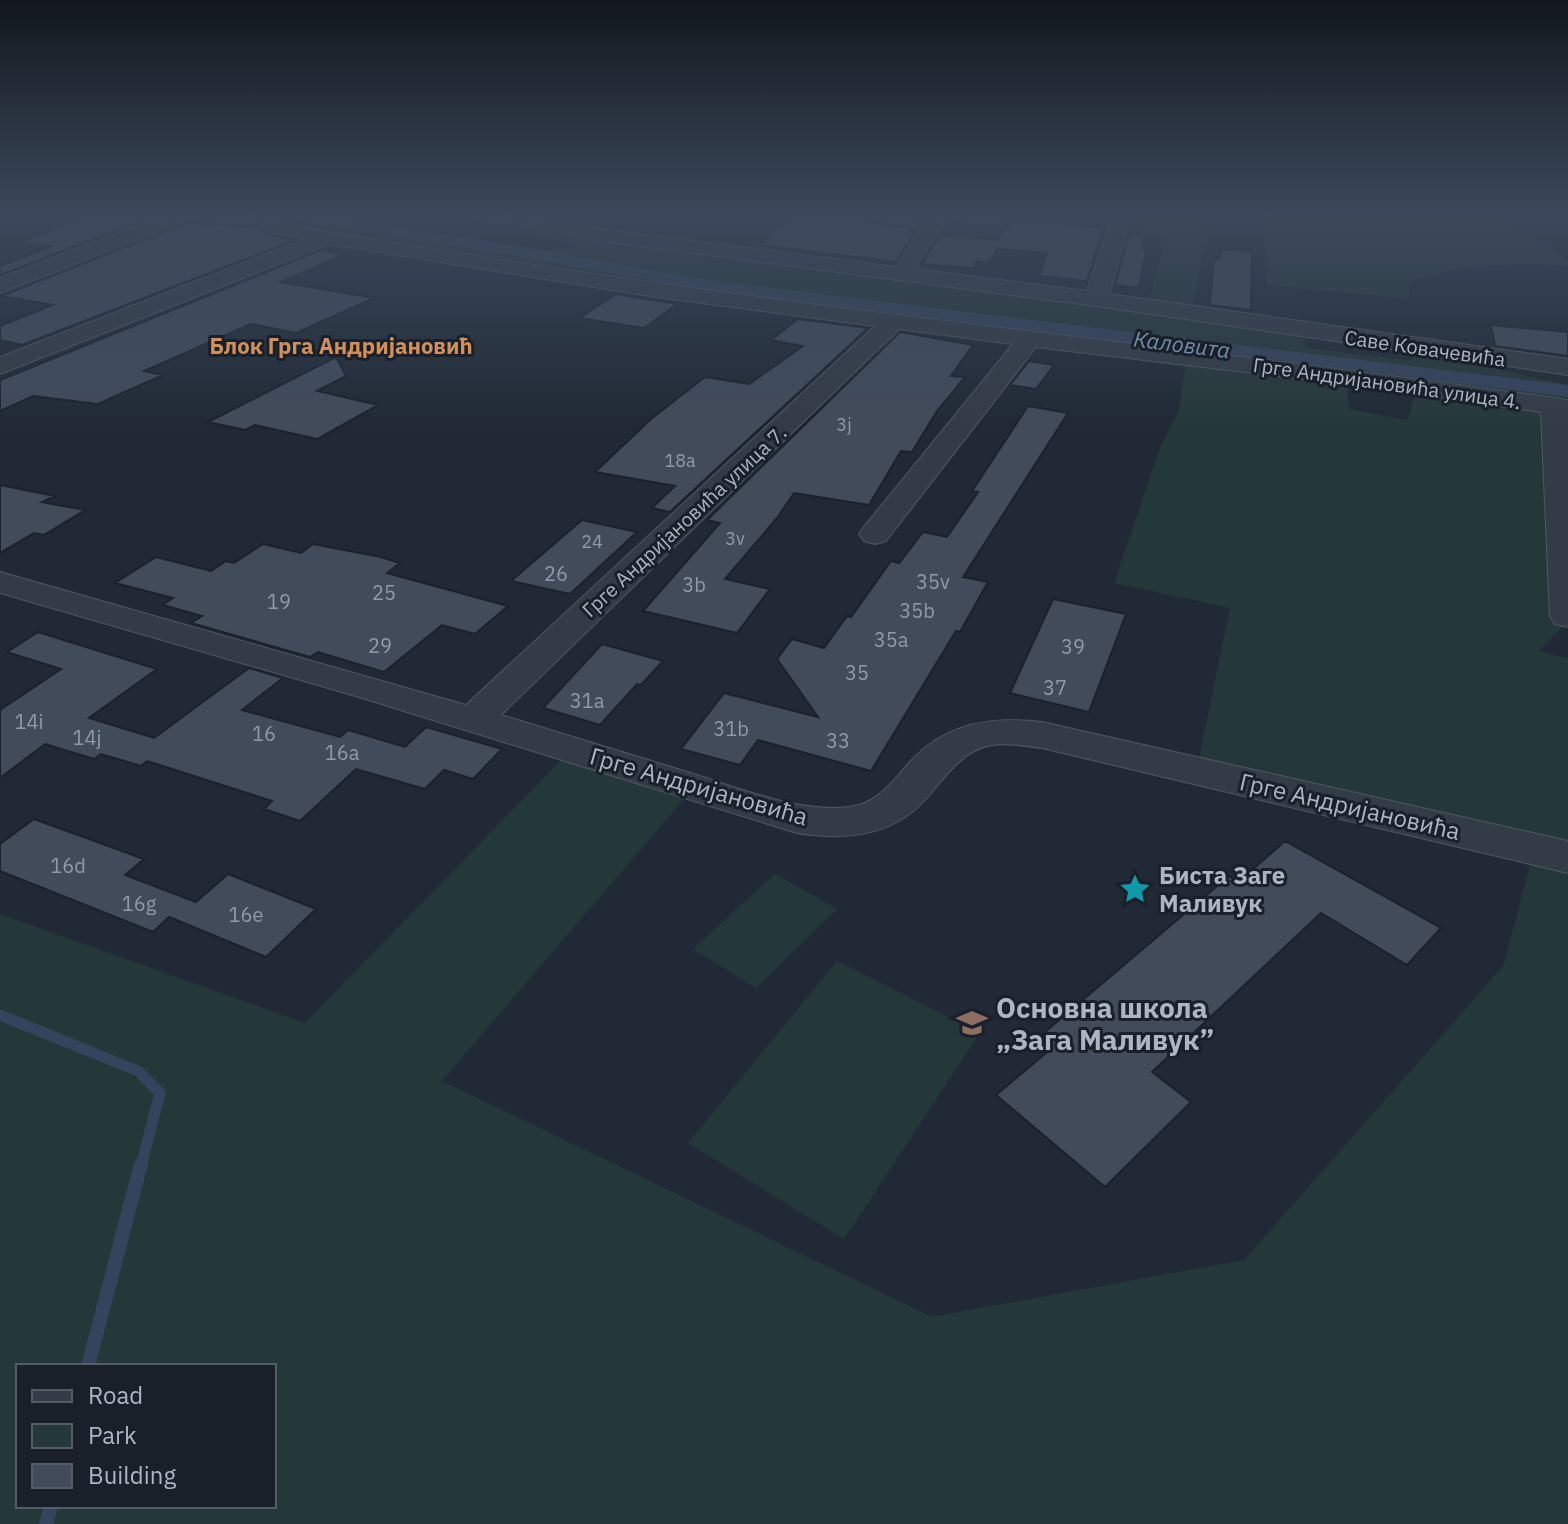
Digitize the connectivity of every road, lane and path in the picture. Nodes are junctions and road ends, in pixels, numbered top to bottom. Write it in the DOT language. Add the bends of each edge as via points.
graph roads {
  1 [pos="209,284"];
  2 [pos="619,284"];
  3 [pos="975,284"];
  4 [pos="1101,284"];
  5 [pos="1096,299"];
  6 [pos="893,322"];
  7 [pos="1030,339"];
  8 [pos="0,366"];
  9 [pos="1568,367"];
  10 [pos="1561,407"];
  11 [pos="875,534"];
  12 [pos="0,582"];
  13 [pos="1568,616"];
  14 [pos="474,719"];
  15 [pos="1568,857"];
  1 -- 8 [label="street"];
  2 -- 6 [label="street, Грге Андријановића улица 4."];
  3 -- 5 [label="street, Саве Ковачевића"];
  4 -- 5 [label="street"];
  5 -- 9 [label="street, Саве Ковачевића"];
  6 -- 7 [label="street, Грге Андријановића улица 4."];
  6 -- 14 [label="street, Грге Андријановића улица 7."];
  7 -- 10 [label="street, Грге Андријановића улица 4."];
  7 -- 11 [label="street"];
  10 -- 13 [label="street, Грге Андријановића улица 4."];
  12 -- 14 [label="street, Грге Андријановића"];
  14 -- 15 [label="street, Грге Андријановића" via="811,821 850,821 886,811 957,742 1012,731"];
}
